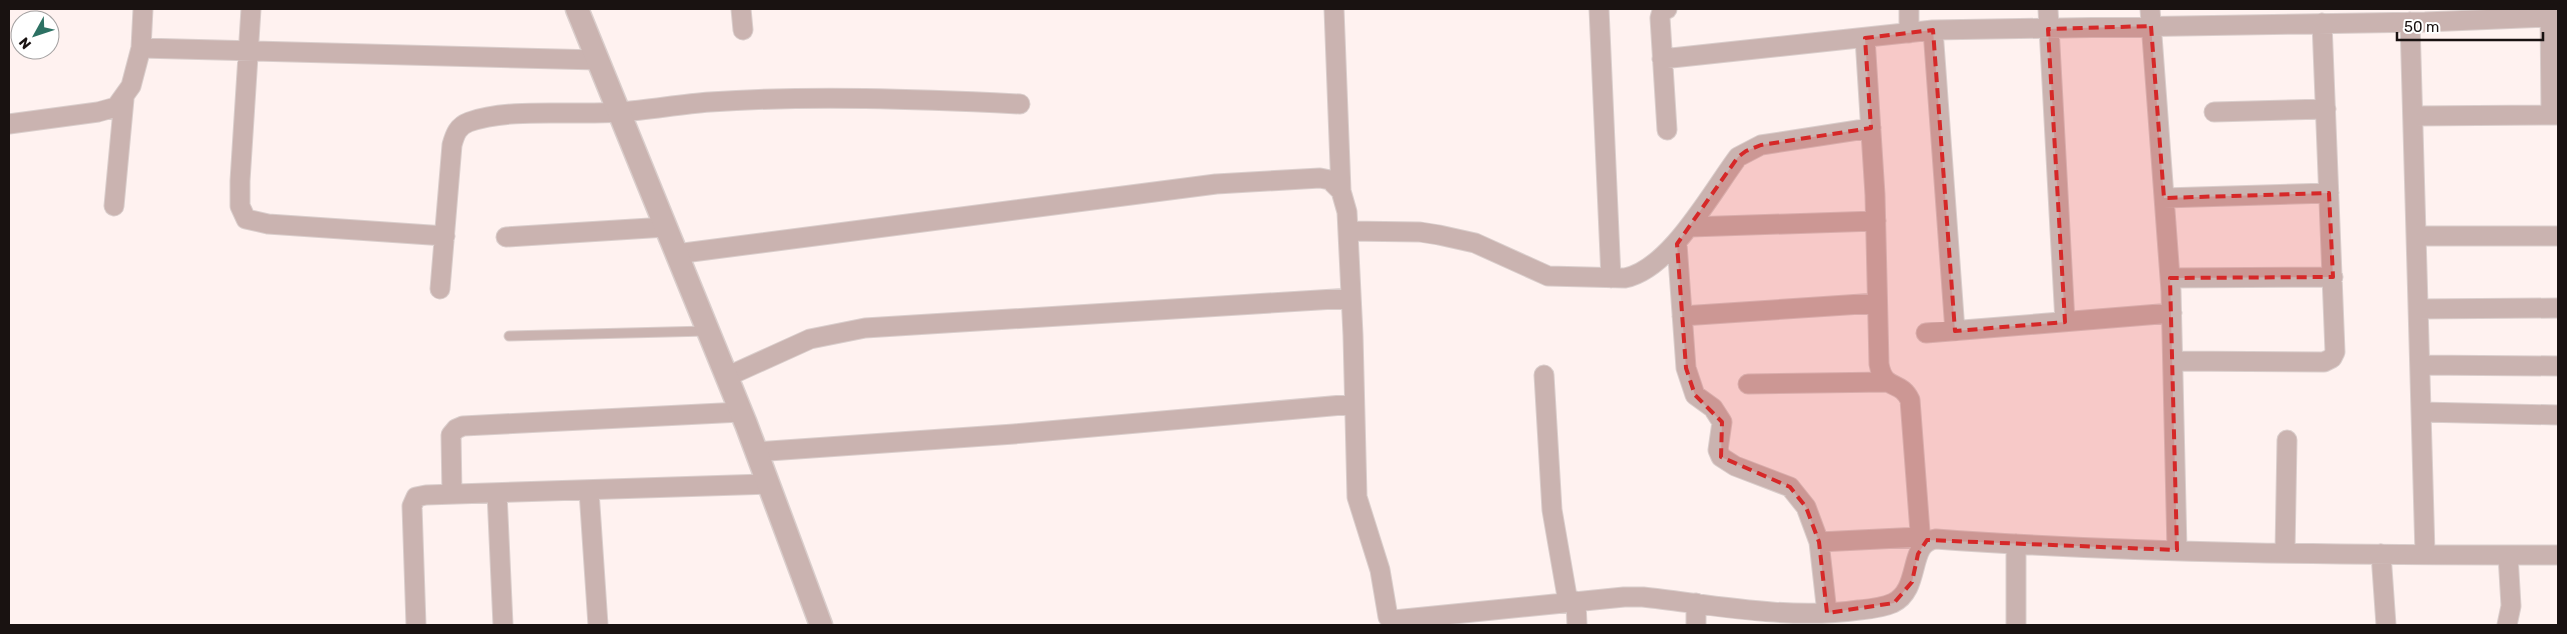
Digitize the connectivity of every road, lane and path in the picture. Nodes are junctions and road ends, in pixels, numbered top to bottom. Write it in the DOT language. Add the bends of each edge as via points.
graph roads {
  1 [pos="143,9"];
  2 [pos="251,9"];
  3 [pos="577,9"];
  4 [pos="741,9"];
  5 [pos="1334,9"];
  6 [pos="1599,9"];
  7 [pos="1667,9"];
  8 [pos="1909,9"];
  9 [pos="2048,9"];
  10 [pos="2550,13"];
  11 [pos="2150,17"];
  12 [pos="2234,17"];
  13 [pos="2410,22"];
  14 [pos="2322,23"];
  15 [pos="2048,29"];
  16 [pos="742,30"];
  17 [pos="1933,30"];
  18 [pos="1908,33"];
  19 [pos="1865,38"];
  20 [pos="141,48"];
  21 [pos="248,52"];
  22 [pos="1662,58"];
  23 [pos="598,60"];
  24 [pos="124,99"];
  25 [pos="1020,104"];
  26 [pos="2326,109"];
  27 [pos="619,112"];
  28 [pos="2214,112"];
  29 [pos="2555,115"];
  30 [pos="2413,116"];
  31 [pos="9,124"];
  32 [pos="1871,128"];
  33 [pos="1667,130"];
  34 [pos="1340,192"];
  35 [pos="2329,193"];
  36 [pos="2164,198"];
  37 [pos="114,206"];
  38 [pos="1876,221"];
  39 [pos="666,227"];
  40 [pos="1690,227"];
  41 [pos="1348,231"];
  42 [pos="444,236"];
  43 [pos="2416,236"];
  44 [pos="2558,236"];
  45 [pos="506,237"];
  46 [pos="1677,244"];
  47 [pos="676,254"];
  48 [pos="2333,276"];
  49 [pos="1611,278"];
  50 [pos="2170,278"];
  51 [pos="440,289"];
  52 [pos="1351,298"];
  53 [pos="1877,303"];
  54 [pos="2558,308"];
  55 [pos="2418,309"];
  56 [pos="2172,312"];
  57 [pos="1682,316"];
  58 [pos="2065,322"];
  59 [pos="708,331"];
  60 [pos="1955,331"];
  61 [pos="1926,333"];
  62 [pos="509,336"];
  63 [pos="2173,361"];
  64 [pos="2420,364"];
  65 [pos="2558,366"];
  66 [pos="1544,375"];
  67 [pos="726,377"];
  68 [pos="1887,382"];
  69 [pos="1748,384"];
  70 [pos="1354,404"];
  71 [pos="740,412"];
  72 [pos="2421,412"];
  73 [pos="2558,415"];
  74 [pos="2287,440"];
  75 [pos="756,452"];
  76 [pos="768,484"];
  77 [pos="589,491"];
  78 [pos="497,493"];
  79 [pos="452,494"];
  80 [pos="1921,541"];
  81 [pos="1819,542"];
  82 [pos="2016,544"];
  83 [pos="2178,550"];
  84 [pos="2285,552"];
  85 [pos="2381,554"];
  86 [pos="2425,554"];
  87 [pos="2508,555"];
  88 [pos="2558,555"];
  89 [pos="1572,602"];
  90 [pos="1696,603"];
  91 [pos="1827,613"];
  92 [pos="1880,616"];
  93 [pos="1471,618"];
  94 [pos="1803,619"];
  95 [pos="1388,621"];
  96 [pos="416,625"];
  97 [pos="503,625"];
  98 [pos="598,625"];
  99 [pos="821,625"];
  100 [pos="1577,625"];
  101 [pos="1696,625"];
  102 [pos="2016,625"];
  103 [pos="2386,625"];
  104 [pos="2507,625"];
  1 -- 20 [label="street"];
  2 -- 21 [label="street"];
  3 -- 23 [label="street"];
  4 -- 16 [label="street"];
  5 -- 34 [label="street"];
  6 -- 49 [label="street"];
  7 -- 22 [label="street" via="1662,11 1660,18"];
  8 -- 18 [label="street"];
  9 -- 15 [label="street"];
  10 -- 13 [label="street"];
  10 -- 29 [label="street"];
  11 -- 12 [label="street"];
  11 -- 15 [label="street"];
  11 -- 36 [label="street"];
  12 -- 14 [label="street"];
  13 -- 14 [label="street"];
  13 -- 30 [label="street"];
  14 -- 26 [label="street"];
  15 -- 17 [label="street"];
  15 -- 58 [label="street"];
  17 -- 18 [label="street"];
  17 -- 60 [label="street"];
  18 -- 19 [label="street"];
  19 -- 22 [label="street"];
  19 -- 32 [label="street"];
  20 -- 21 [label="street"];
  20 -- 24 [label="street" via="131,86"];
  21 -- 23 [label="street"];
  21 -- 42 [label="street" via="240,181 240,206 246,219 268,224"];
  22 -- 33 [label="street"];
  23 -- 27 [label="street"];
  24 -- 31 [label="street" via="110,110"];
  24 -- 37 [label="street"];
  25 -- 27 [label="street" via="919,99 787,99 709,102"];
  26 -- 28 [label="street"];
  26 -- 35 [label="street"];
  27 -- 39 [label="street"];
  27 -- 42 [label="street" via="515,115 480,119 459,128 452,145"];
  29 -- 30 [label="street"];
  30 -- 43 [label="street"];
  32 -- 38 [label="street"];
  32 -- 40 [label="street" via="1761,145 1746,151 1738,157"];
  34 -- 41 [label="street" via="1347,212"];
  34 -- 47 [label="street" via="1330,180 1320,178 1216,184"];
  35 -- 36 [label="street"];
  35 -- 48 [label="street"];
  36 -- 50 [label="street"];
  38 -- 40 [label="street"];
  38 -- 53 [label="street"];
  39 -- 45 [label="street"];
  39 -- 47 [label="street"];
  40 -- 46 [label="street"];
  41 -- 49 [label="street" via="1440,235 1475,243 1548,276"];
  41 -- 52 [label="street"];
  42 -- 51 [label="street"];
  43 -- 44 [label="street"];
  43 -- 55 [label="street"];
  46 -- 49 [label="street" via="1636,276"];
  46 -- 57 [label="street"];
  47 -- 59 [label="street"];
  48 -- 50 [label="street"];
  48 -- 63 [label="street" via="2335,352 2332,358 2324,362 2304,363"];
  50 -- 56 [label="street"];
  52 -- 67 [label="street" via="864,328 810,339"];
  52 -- 70 [label="street"];
  53 -- 57 [label="street"];
  53 -- 68 [label="street" via="1879,364 1881,377"];
  54 -- 55 [label="street"];
  55 -- 64 [label="street"];
  56 -- 58 [label="street"];
  56 -- 63 [label="street"];
  57 -- 81 [label="street" via="1690,388 1722,422 1718,450 1721,457 1735,466 1790,487 1806,507"];
  58 -- 60 [label="street"];
  59 -- 62 [label="lane"];
  59 -- 67 [label="street"];
  60 -- 61 [label="street"];
  63 -- 83 [label="street"];
  64 -- 65 [label="street"];
  64 -- 72 [label="street"];
  66 -- 89 [label="street" via="1552,510"];
  67 -- 71 [label="street"];
  68 -- 69 [label="street"];
  68 -- 80 [label="street" via="1906,391 1910,400"];
  70 -- 75 [label="street" via="1014,434"];
  70 -- 95 [label="street" via="1357,496 1380,570"];
  71 -- 75 [label="street"];
  71 -- 79 [label="street" via="463,426 451,434"];
  72 -- 73 [label="street"];
  72 -- 86 [label="street"];
  74 -- 84 [label="street"];
  75 -- 76 [label="street"];
  76 -- 77 [label="street"];
  76 -- 99 [label="street"];
  77 -- 78 [label="street"];
  77 -- 98 [label="street"];
  78 -- 79 [label="street"];
  78 -- 97 [label="street"];
  79 -- 96 [label="street" via="416,497 412,506"];
  80 -- 81 [label="street"];
  80 -- 82 [label="street"];
  80 -- 92 [label="street" via="1912,582"];
  81 -- 91 [label="street"];
  82 -- 83 [label="street"];
  82 -- 102 [label="street"];
  83 -- 84 [label="street"];
  84 -- 85 [label="street"];
  85 -- 86 [label="street"];
  85 -- 103 [label="street"];
  86 -- 87 [label="street"];
  87 -- 88 [label="street"];
  87 -- 104 [label="street" via="2510,606"];
  89 -- 90 [label="street" via="1643,597"];
  89 -- 93 [label="street"];
  89 -- 100 [label="street"];
  90 -- 94 [label="street"];
  90 -- 101 [label="street"];
  91 -- 92 [label="street"];
  91 -- 94 [label="street"];
  93 -- 95 [label="street"];
}
